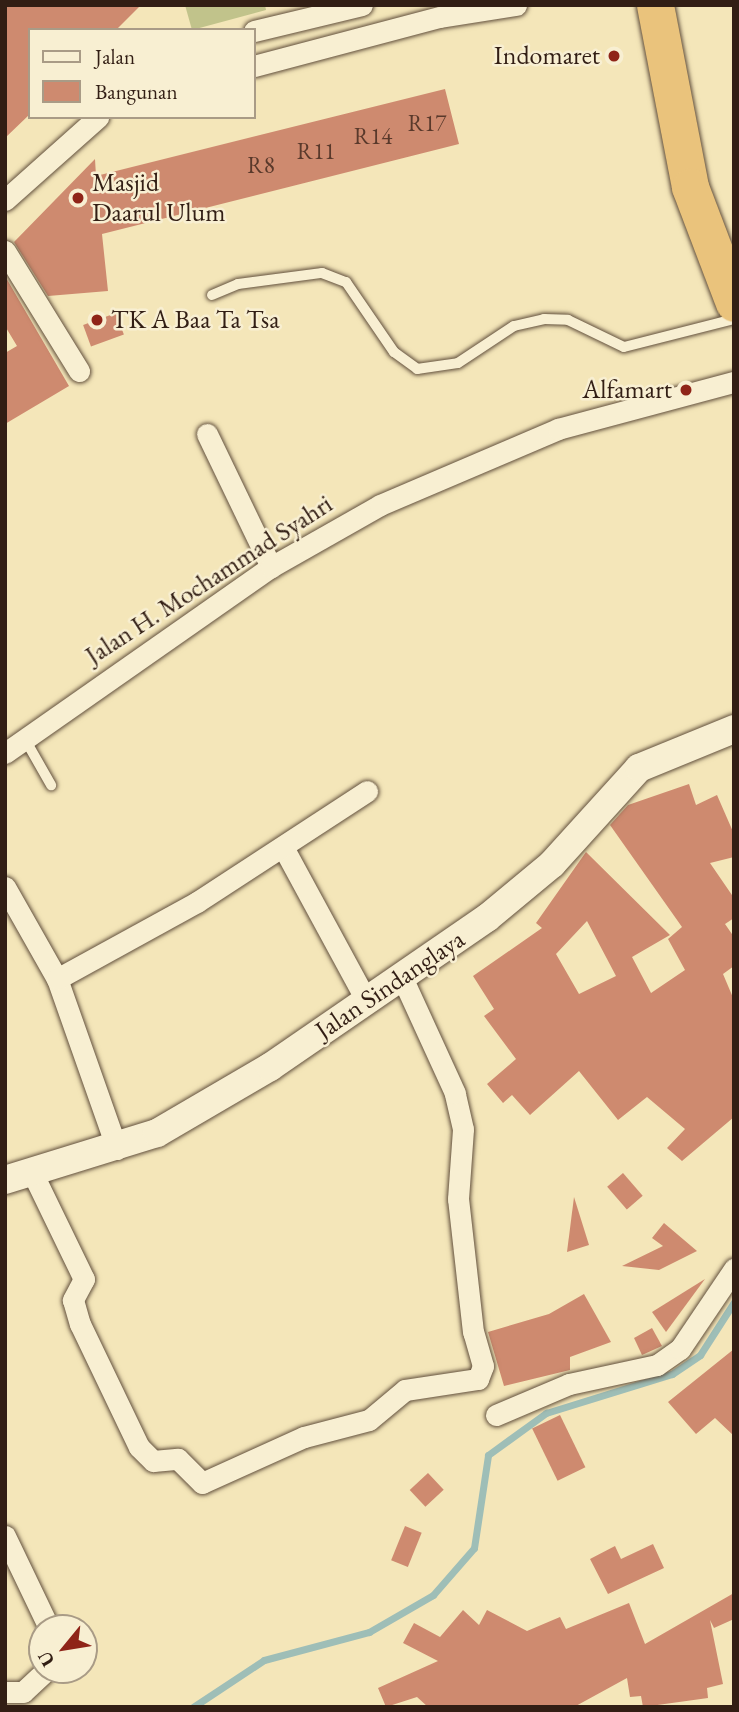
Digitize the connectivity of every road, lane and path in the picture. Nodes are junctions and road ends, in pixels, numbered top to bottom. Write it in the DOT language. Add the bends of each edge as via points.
graph roads {
  1 [pos="362,5"];
  2 [pos="655,5"];
  3 [pos="510,6"];
  4 [pos="256,31"];
  5 [pos="256,65"];
  6 [pos="96,119"];
  7 [pos="5,200"];
  8 [pos="5,251"];
  9 [pos="727,264"];
  10 [pos="212,295"];
  11 [pos="734,303"];
  12 [pos="734,319"];
  13 [pos="79,372"];
  14 [pos="734,382"];
  15 [pos="207,433"];
  16 [pos="271,567"];
  17 [pos="734,729"];
  18 [pos="26,741"];
  19 [pos="5,753"];
  20 [pos="51,785"];
  21 [pos="367,791"];
  22 [pos="283,847"];
  23 [pos="5,887"];
  24 [pos="402,977"];
  25 [pos="57,979"];
  26 [pos="366,1000"];
  27 [pos="117,1149"];
  28 [pos="32,1172"];
  29 [pos="5,1180"];
  30 [pos="734,1269"];
  31 [pos="496,1415"];
  32 [pos="5,1536"];
  33 [pos="42,1614"];
  34 [pos="32,1684"];
  35 [pos="5,1692"];
  1 -- 4 [label="street"];
  2 -- 9 [label="highway" via="690,187"];
  3 -- 5 [label="street" via="440,17"];
  6 -- 7 [label="street"];
  8 -- 13 [label="street"];
  9 -- 11 [label="highway"];
  10 -- 12 [label="lane" via="238,284 311,275 346,282 394,352 418,369 458,363 514,326 544,319 568,320 624,347"];
  14 -- 16 [label="street, Jalan H. Mochammad Syahri" via="558,429 457,469"];
  15 -- 16 [label="street"];
  16 -- 18 [label="street, Jalan H. Mochammad Syahri"];
  17 -- 24 [label="street, Jalan Sindanglaya" via="639,768 552,864"];
  18 -- 19 [label="street, Jalan H. Mochammad Syahri"];
  18 -- 20 [label="lane"];
  21 -- 22 [label="street"];
  22 -- 25 [label="street"];
  22 -- 26 [label="street"];
  23 -- 25 [label="street"];
  24 -- 26 [label="street, Jalan Sindanglaya"];
  24 -- 28 [label="street" via="455,1093 463,1129 458,1199 473,1332 483,1366 478,1379 405,1390 369,1420 304,1437 202,1483 178,1459 153,1461 139,1447 80,1324 72,1300 84,1279"];
  25 -- 27 [label="street"];
  26 -- 27 [label="street, Jalan Sindanglaya" via="270,1068"];
  27 -- 28 [label="street, Jalan Sindanglaya"];
  28 -- 29 [label="street, Jalan Sindanglaya"];
  30 -- 31 [label="street" via="680,1349 657,1365 569,1384"];
  32 -- 33 [label="street"];
  34 -- 35 [label="street" via="23,1692"];
}
